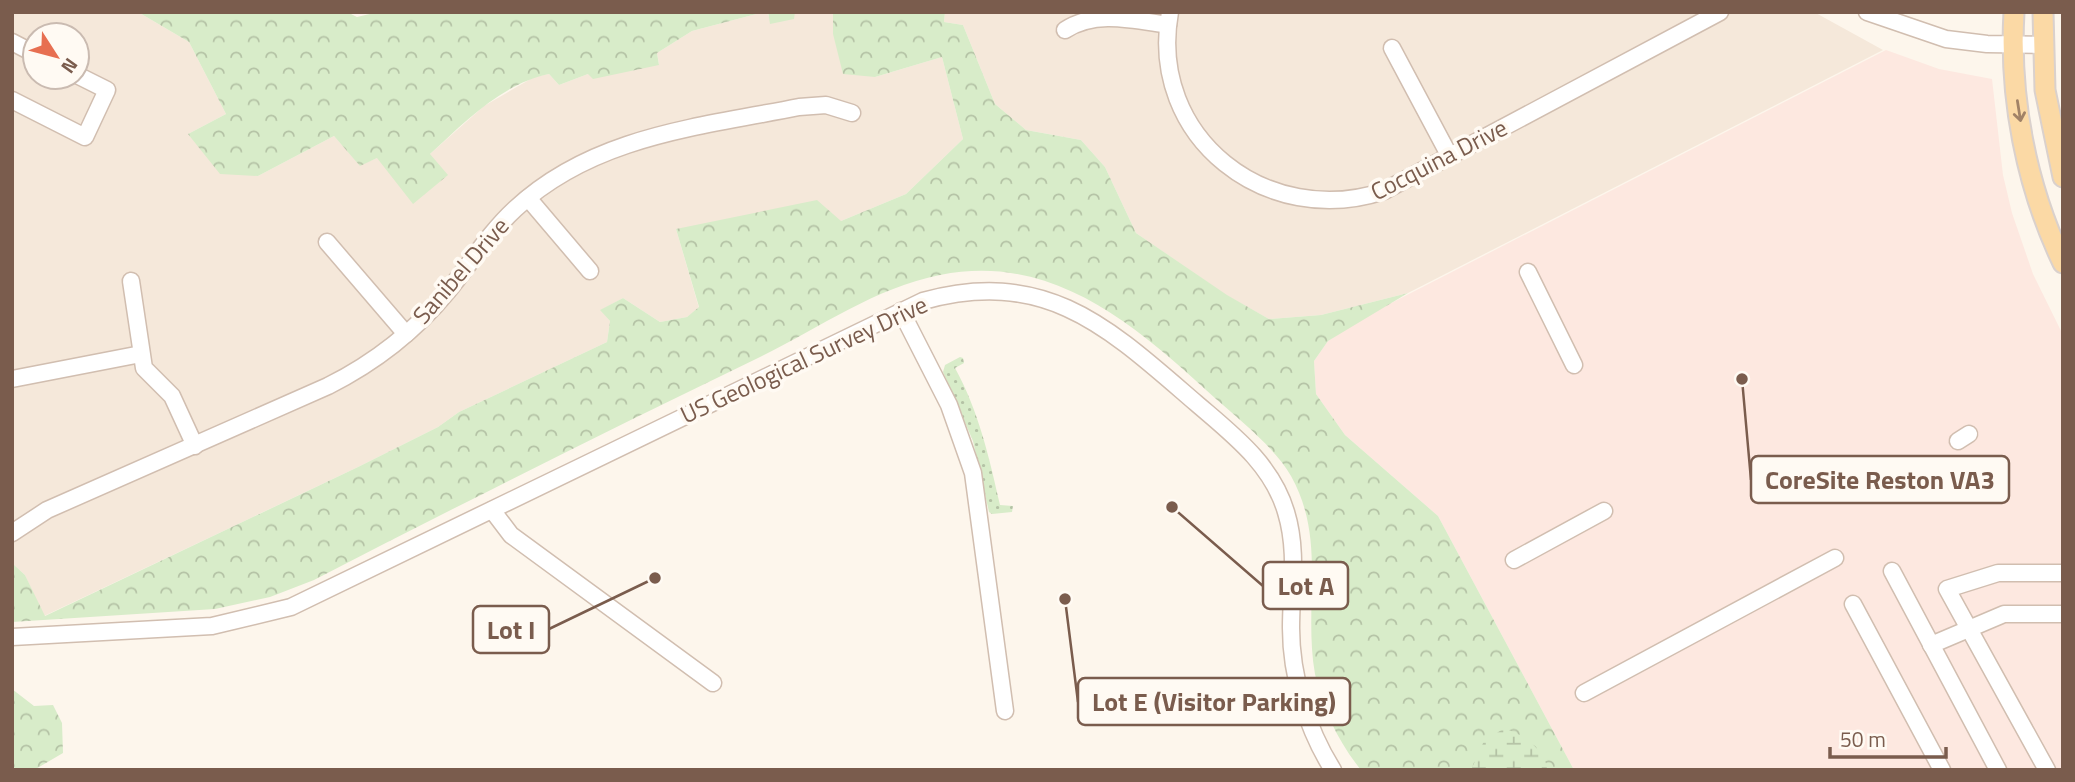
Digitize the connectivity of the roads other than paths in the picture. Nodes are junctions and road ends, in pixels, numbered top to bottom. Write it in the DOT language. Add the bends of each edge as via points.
graph roads {
  1 [pos="1720,12"];
  2 [pos="1867,12"];
  3 [pos="2014,12"];
  4 [pos="2043,12"];
  5 [pos="1169,18"];
  6 [pos="1065,30"];
  7 [pos="2012,43"];
  8 [pos="2042,45"];
  9 [pos="1392,48"];
  10 [pos="91,82"];
  11 [pos="12,100"];
  12 [pos="852,113"];
  13 [pos="1449,155"];
  14 [pos="2063,177"];
  15 [pos="528,198"];
  16 [pos="327,242"];
  17 [pos="2063,263"];
  18 [pos="590,271"];
  19 [pos="1528,272"];
  20 [pos="131,281"];
  21 [pos="901,311"];
  22 [pos="406,334"];
  23 [pos="141,354"];
  24 [pos="1574,365"];
  25 [pos="12,379"];
  26 [pos="195,446"];
  27 [pos="492,510"];
  28 [pos="1604,511"];
  29 [pos="12,533"];
  30 [pos="1835,558"];
  31 [pos="1514,561"];
  32 [pos="1892,571"];
  33 [pos="2063,573"];
  34 [pos="1853,604"];
  35 [pos="2063,614"];
  36 [pos="1968,628"];
  37 [pos="12,637"];
  38 [pos="1931,645"];
  39 [pos="713,683"];
  40 [pos="1584,693"];
  41 [pos="1005,711"];
  42 [pos="1333,770"];
  43 [pos="1942,770"];
  44 [pos="1998,770"];
  45 [pos="2047,770"];
  1 -- 13 [label="street, Cocquina Drive"];
  2 -- 7 [label="street" via="1946,39"];
  3 -- 7 [label="main road"];
  4 -- 8 [label="main road"];
  5 -- 6 [label="street" via="1101,17"];
  5 -- 13 [label="street, Cocquina Drive" via="1175,92 1189,123 1224,164 1261,187 1309,200 1364,198"];
  7 -- 8 [label="street"];
  7 -- 17 [label="main road, one-way" via="2025,149 2046,225"];
  8 -- 14 [label="main road" via="2045,90"];
  9 -- 13 [label="street"];
  10 -- 11 [label="street" via="107,90 85,137"];
  12 -- 15 [label="street, Sanibel Drive" via="816,104 642,139 587,159"];
  15 -- 18 [label="street"];
  15 -- 22 [label="street, Sanibel Drive" via="504,219 440,300"];
  16 -- 22 [label="street"];
  19 -- 24 [label="street"];
  20 -- 23 [label="street"];
  21 -- 27 [label="street, US Geological Survey Drive"];
  21 -- 41 [label="street" via="949,405 973,473"];
  21 -- 42 [label="street, US Geological Survey Drive" via="936,298 972,292 1022,294 1069,308 1120,338 1250,452 1275,485 1290,525 1294,669 1305,709"];
  22 -- 26 [label="street, Sanibel Drive" via="347,376"];
  23 -- 25 [label="street"];
  23 -- 26 [label="street" via="144,368 172,396"];
  26 -- 29 [label="street, Sanibel Drive" via="47,510"];
  27 -- 37 [label="street, US Geological Survey Drive" via="314,597 249,619 192,627"];
  27 -- 39 [label="street" via="511,535"];
  28 -- 31 [label="street"];
  30 -- 40 [label="street"];
  32 -- 38 [label="street"];
  33 -- 36 [label="street" via="1998,573 1947,589"];
  34 -- 43 [label="street"];
  35 -- 36 [label="street" via="2004,614"];
  36 -- 38 [label="street"];
  36 -- 45 [label="street"];
  38 -- 44 [label="street"];
}
